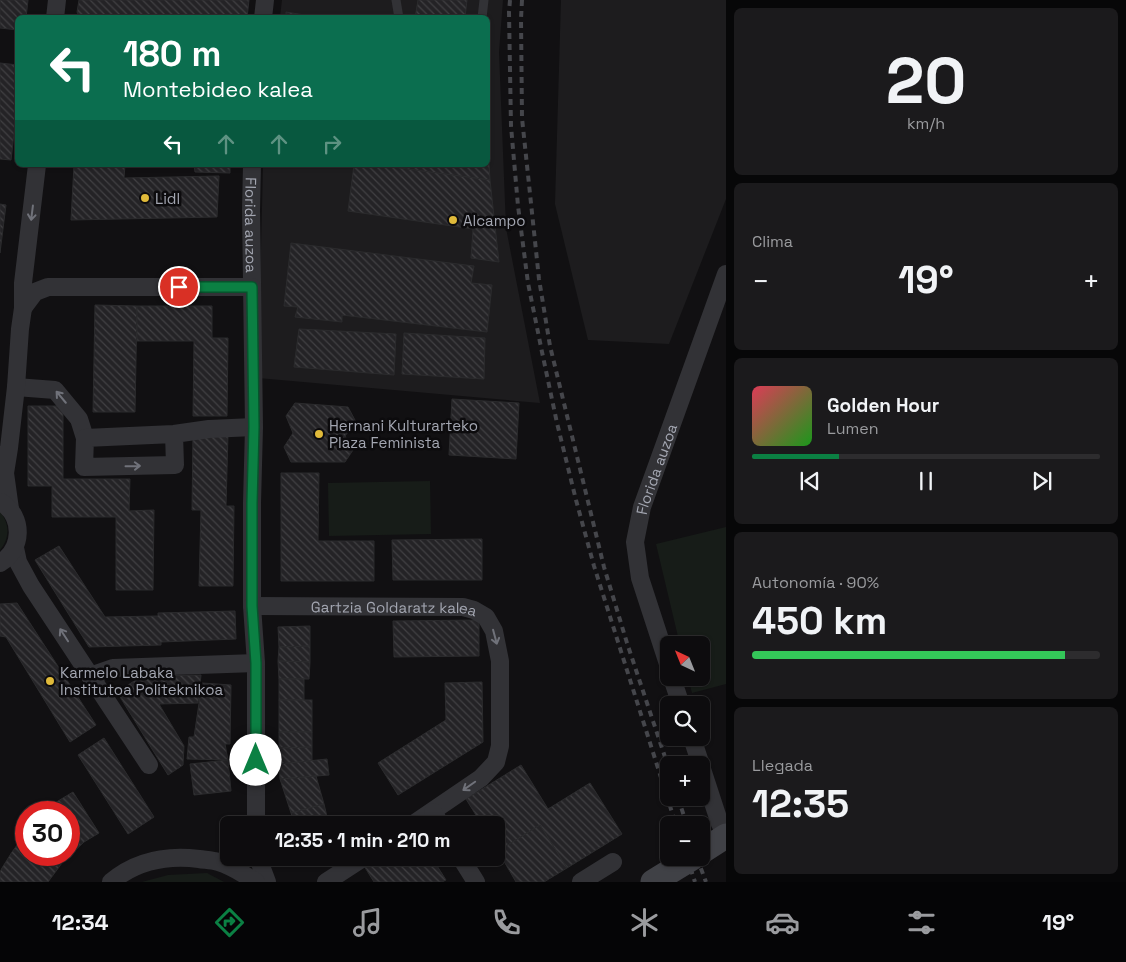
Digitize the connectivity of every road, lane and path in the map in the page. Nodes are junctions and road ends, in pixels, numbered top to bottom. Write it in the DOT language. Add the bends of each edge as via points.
graph roads {
  1 [pos="57,0"];
  2 [pos="265,0"];
  3 [pos="396,0"];
  4 [pos="484,0"];
  5 [pos="55,15"];
  6 [pos="263,15"];
  7 [pos="398,15"];
  8 [pos="482,15"];
  9 [pos="38,167"];
  10 [pos="252,167"];
  11 [pos="25,265"];
  12 [pos="726,274"];
  13 [pos="252,287"];
  14 [pos="42,289"];
  15 [pos="23,308"];
  16 [pos="16,387"];
  17 [pos="254,427"];
  18 [pos="174,434"];
  19 [pos="85,438"];
  20 [pos="2,475"];
  21 [pos="5,505"];
  22 [pos="15,548"];
  23 [pos="0,563"];
  24 [pos="252,606"];
  25 [pos="660,639"];
  26 [pos="256,663"];
  27 [pos="90,676"];
  28 [pos="149,765"];
  29 [pos="710,792"];
  30 [pos="256,816"];
  31 [pos="439,816"];
  32 [pos="723,830"];
  33 [pos="710,843"];
  34 [pos="613,862"];
  35 [pos="261,866"];
  36 [pos="351,866"];
  37 [pos="466,866"];
  38 [pos="679,866"];
  39 [pos="111,882"];
  40 [pos="256,882"];
  41 [pos="267,882"];
  42 [pos="326,882"];
  43 [pos="476,882"];
  44 [pos="581,882"];
  45 [pos="653,882"];
  1 -- 5 [label="street"];
  2 -- 6 [label="street"];
  3 -- 7 [label="lane"];
  4 -- 8 [label="lane"];
  9 -- 11 [label="street, one-way"];
  10 -- 13 [label="street, Florida auzoa"];
  11 -- 14 [label="street"];
  11 -- 15 [label="street"];
  12 -- 25 [label="street, Florida auzoa" via="642,507 635,542 640,578"];
  13 -- 14 [label="street" via="54,286"];
  13 -- 17 [label="street, Florida auzoa"];
  14 -- 15 [label="street" via="35,292"];
  15 -- 16 [label="street"];
  19 -- 16 [label="street, one-way" via="79,419 55,390"];
  16 -- 20 [label="street" via="8,458"];
  17 -- 18 [label="street"];
  17 -- 24 [label="street, Florida auzoa"];
  18 -- 19 [label="street"];
  19 -- 18 [label="street, one-way" via="84,467 175,464"];
  20 -- 21 [label="street"];
  21 -- 22 [label="street" via="14,516 18,532"];
  22 -- 23 [label="street"];
  27 -- 22 [label="street, one-way" via="31,586 18,562"];
  24 -- 26 [label="street, Florida auzoa"];
  24 -- 31 [label="street, Gartzia Goldaratz kalea, one-way" via="463,606 486,617 494,631 500,662 500,746 496,762"];
  26 -- 27 [label="street" via="113,668"];
  26 -- 30 [label="street, Florida auzoa"];
  27 -- 28 [label="street"];
  29 -- 32 [label="street"];
  32 -- 33 [label="main road"];
  34 -- 44 [label="street"];
  35 -- 41 [label="street"];
  36 -- 42 [label="street"];
  37 -- 43 [label="street"];
  38 -- 45 [label="main road, bridge"];
  39 -- 40 [label="street" via="135,866 180,857 217,862"];
}
